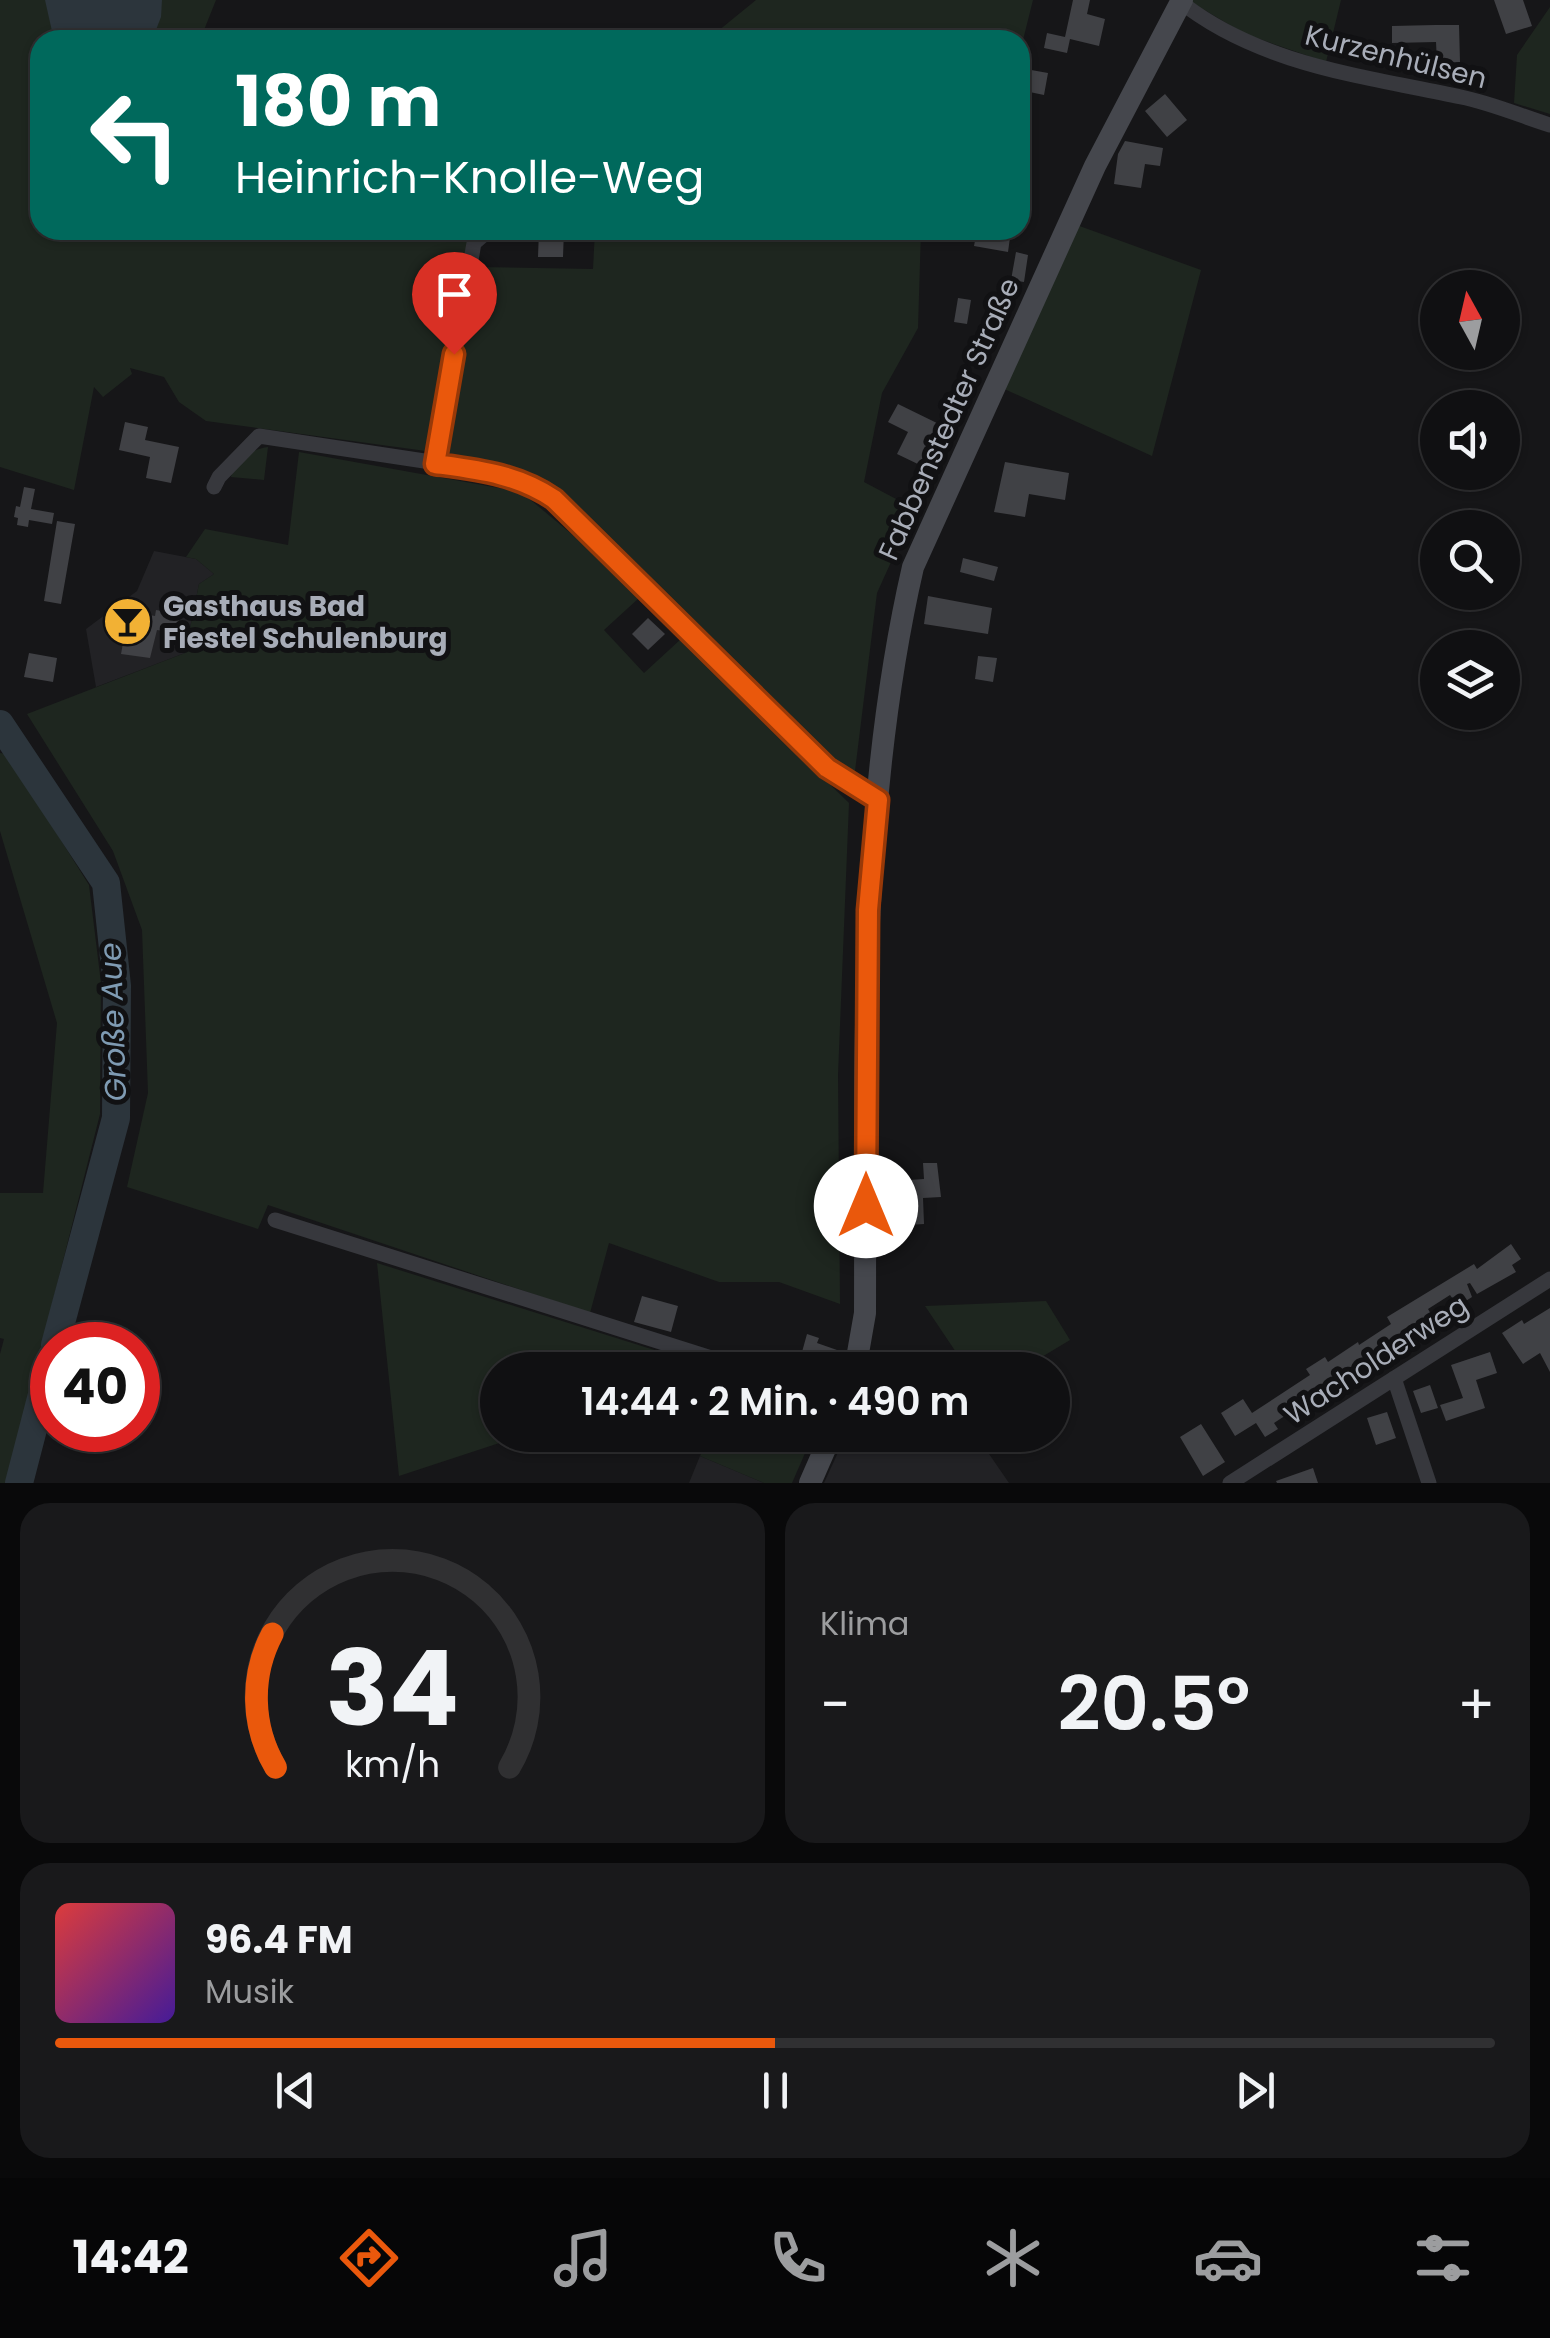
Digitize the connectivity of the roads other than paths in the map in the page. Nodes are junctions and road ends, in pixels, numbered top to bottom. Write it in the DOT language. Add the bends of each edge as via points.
graph roads {
  1 [pos="1180,1"];
  2 [pos="1550,125"];
  3 [pos="477,240"];
  4 [pos="435,464"];
  5 [pos="214,487"];
  6 [pos="878,800"];
  7 [pos="275,1220"];
  8 [pos="1550,1279"];
  9 [pos="693,1352"];
  10 [pos="858,1352"];
  11 [pos="1394,1378"];
  12 [pos="824,1452"];
  13 [pos="810,1483"];
  14 [pos="1230,1483"];
  15 [pos="1429,1483"];
  1 -- 2 [label="street, Kurzenhülsen" via="1243,42"];
  1 -- 6 [label="street, Fabbenstedter Straße" via="1094,166 913,567"];
  3 -- 4 [label="street"];
  4 -- 5 [label="street" via="259,436"];
  4 -- 6 [label="street" via="498,472 554,499 827,768"];
  6 -- 10 [label="street, Fabbenstedter Straße" via="868,910 865,1313"];
  7 -- 9 [label="street"];
  8 -- 11 [label="street, Wacholderweg"];
  11 -- 14 [label="street, Wacholderweg"];
  11 -- 15 [label="street"];
  12 -- 13 [label="street"];
}
